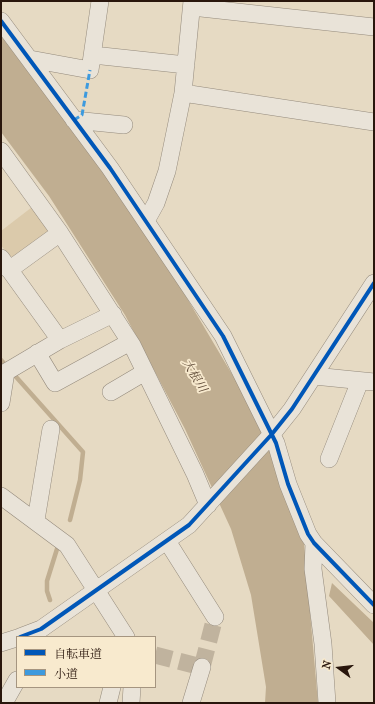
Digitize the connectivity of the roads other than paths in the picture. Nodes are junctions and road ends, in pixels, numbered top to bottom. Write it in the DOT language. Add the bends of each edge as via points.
graph roads {
  1 [pos="100,1"];
  2 [pos="192,4"];
  3 [pos="1,21"];
  4 [pos="374,27"];
  5 [pos="93,56"];
  6 [pos="30,59"];
  7 [pos="186,65"];
  8 [pos="182,93"];
  9 [pos="74,120"];
  10 [pos="374,122"];
  11 [pos="124,125"];
  12 [pos="1,151"];
  13 [pos="146,221"];
  14 [pos="60,233"];
  15 [pos="5,264"];
  16 [pos="374,283"];
  17 [pos="113,314"];
  18 [pos="60,340"];
  19 [pos="130,342"];
  20 [pos="38,353"];
  21 [pos="145,372"];
  22 [pos="314,376"];
  23 [pos="367,382"];
  24 [pos="111,392"];
  25 [pos="1,403"];
  26 [pos="51,429"];
  27 [pos="270,436"];
  28 [pos="330,459"];
  29 [pos="1,496"];
  30 [pos="208,505"];
  31 [pos="36,520"];
  32 [pos="167,541"];
  33 [pos="314,543"];
  34 [pos="97,591"];
  35 [pos="374,605"];
  36 [pos="215,617"];
  37 [pos="40,633"];
  38 [pos="25,636"];
  39 [pos="125,636"];
  40 [pos="16,638"];
  41 [pos="1,643"];
  42 [pos="202,667"];
  43 [pos="16,682"];
  44 [pos="112,688"];
  45 [pos="132,688"];
  46 [pos="4,703"];
  47 [pos="108,703"];
  48 [pos="131,703"];
  49 [pos="191,703"];
  50 [pos="327,703"];
  1 -- 5 [label="street"];
  2 -- 4 [label="street"];
  2 -- 7 [label="street"];
  3 -- 6 [label="street"];
  5 -- 6 [label="street" via="90,70"];
  5 -- 7 [label="street"];
  6 -- 9 [label="street"];
  7 -- 8 [label="street"];
  8 -- 10 [label="street"];
  8 -- 13 [label="street" via="167,171 156,203"];
  9 -- 11 [label="street"];
  9 -- 13 [label="street"];
  12 -- 14 [label="street"];
  13 -- 27 [label="street" via="222,336"];
  14 -- 15 [label="street"];
  14 -- 17 [label="street"];
  15 -- 18 [label="street"];
  16 -- 22 [label="street"];
  17 -- 18 [label="street"];
  17 -- 19 [label="street"];
  18 -- 20 [label="street"];
  19 -- 20 [label="street" via="56,383"];
  19 -- 21 [label="street"];
  20 -- 25 [label="street" via="6,372"];
  21 -- 24 [label="street"];
  21 -- 30 [label="street" via="196,474"];
  22 -- 23 [label="street"];
  22 -- 27 [label="street"];
  23 -- 28 [label="street"];
  26 -- 31 [label="street"];
  27 -- 30 [label="street"];
  27 -- 33 [label="street" via="276,443 288,484"];
  29 -- 31 [label="street"];
  30 -- 32 [label="street" via="189,526"];
  31 -- 34 [label="street" via="67,545"];
  32 -- 34 [label="street"];
  32 -- 36 [label="street"];
  33 -- 35 [label="street"];
  33 -- 50 [label="street" via="313,569 323,644"];
  34 -- 37 [label="street"];
  34 -- 39 [label="street"];
  37 -- 38 [label="street"];
  40 -- 41 [label="street"];
  42 -- 49 [label="street"];
  43 -- 46 [label="street"];
  44 -- 47 [label="street"];
  45 -- 48 [label="street"];
}
